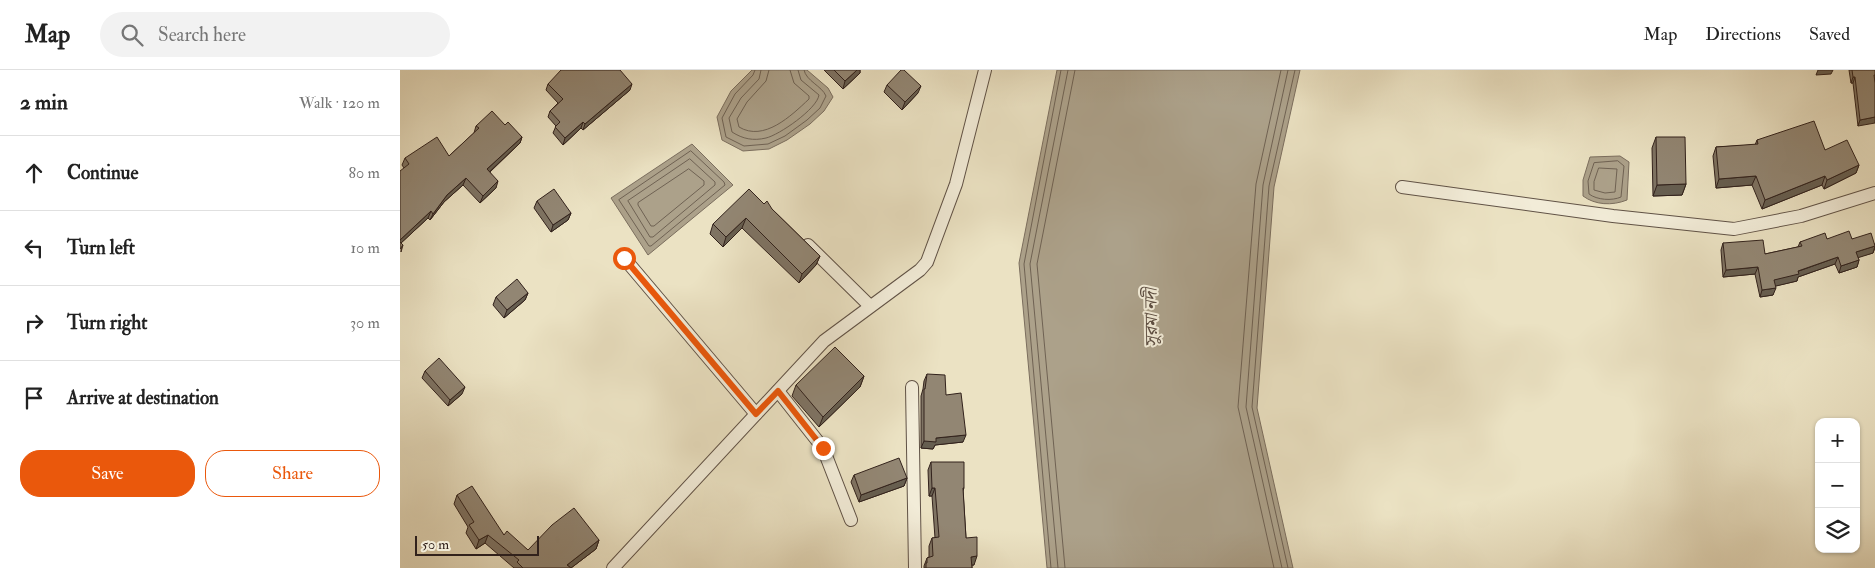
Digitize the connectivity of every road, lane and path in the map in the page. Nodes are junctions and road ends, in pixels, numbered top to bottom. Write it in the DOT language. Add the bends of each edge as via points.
graph roads {
  1 [pos="985,70"];
  2 [pos="1402,187"];
  3 [pos="1875,193"];
  4 [pos="802,240"];
  5 [pos="624,258"];
  6 [pos="870,306"];
  7 [pos="912,387"];
  8 [pos="778,391"];
  9 [pos="756,414"];
  10 [pos="851,520"];
  11 [pos="613,568"];
  12 [pos="915,568"];
  1 -- 6 [label="street" via="956,184 927,262"];
  2 -- 3 [label="street" via="1734,229 1801,216"];
  4 -- 6 [label="street"];
  5 -- 9 [label="street"];
  6 -- 8 [label="street" via="824,341"];
  7 -- 12 [label="street"];
  8 -- 9 [label="street"];
  8 -- 10 [label="street" via="823,448"];
  9 -- 11 [label="street"];
}
